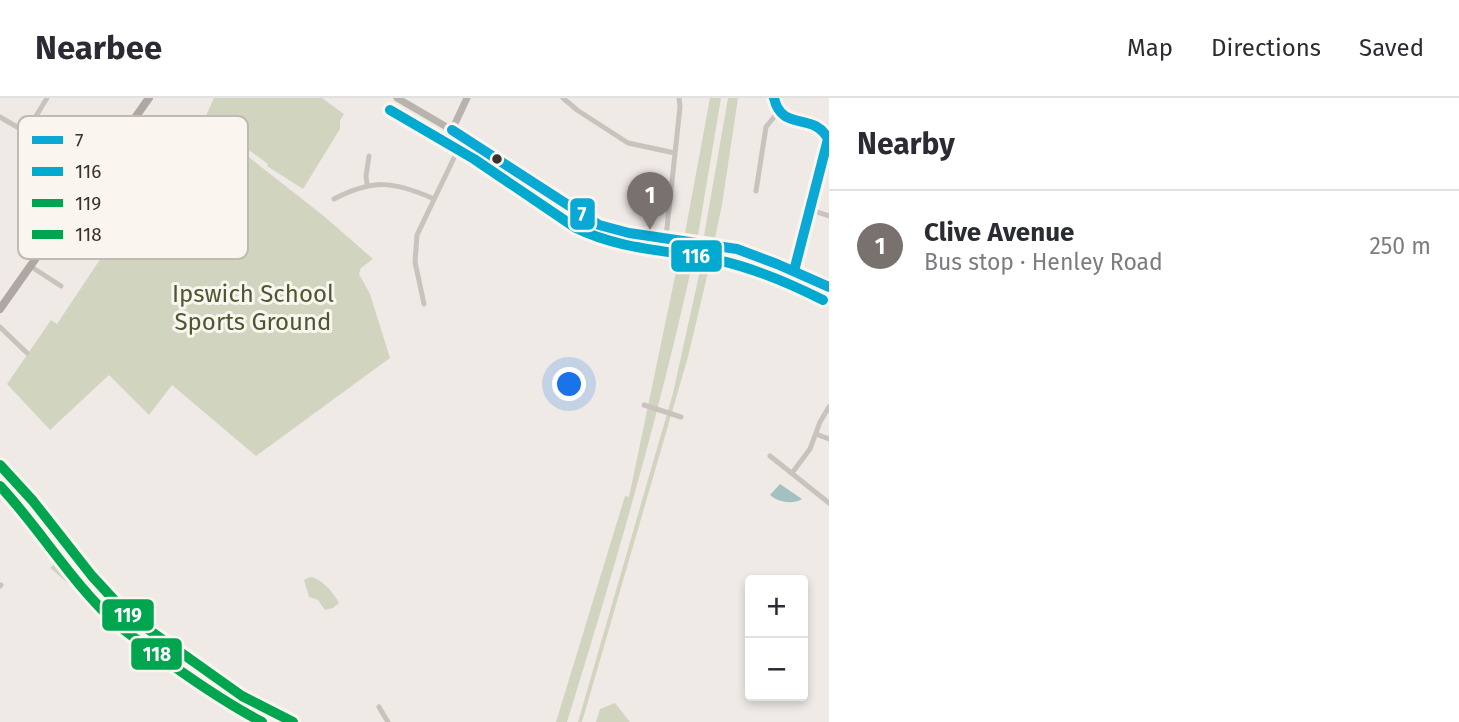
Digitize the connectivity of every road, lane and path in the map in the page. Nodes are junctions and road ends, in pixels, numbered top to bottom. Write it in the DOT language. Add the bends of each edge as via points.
graph roads {
  1 [pos="47,98"];
  2 [pos="149,98"];
  3 [pos="397,98"];
  4 [pos="467,98"];
  5 [pos="563,98"];
  6 [pos="679,98"];
  7 [pos="774,98"];
  8 [pos="778,112"];
  9 [pos="36,116"];
  10 [pos="136,116"];
  11 [pos="0,117"];
  12 [pos="18,126"];
  13 [pos="826,127"];
  14 [pos="452,130"];
  15 [pos="464,137"];
  16 [pos="675,153"];
  17 [pos="369,156"];
  18 [pos="368,184"];
  19 [pos="755,191"];
  20 [pos="432,198"];
  21 [pos="334,199"];
  22 [pos="811,210"];
  23 [pos="829,216"];
  24 [pos="666,237"];
  25 [pos="34,259"];
  26 [pos="30,265"];
  27 [pos="794,271"];
  28 [pos="60,282"];
  29 [pos="829,288"];
  30 [pos="424,304"];
  31 [pos="0,309"];
  32 [pos="0,327"];
  33 [pos="27,353"];
  34 [pos="644,405"];
  35 [pos="829,407"];
  36 [pos="681,417"];
  37 [pos="816,434"];
  38 [pos="829,439"];
  39 [pos="770,456"];
  40 [pos="0,465"];
  41 [pos="792,473"];
  42 [pos="829,503"];
  43 [pos="379,707"];
  44 [pos="293,722"];
  45 [pos="388,722"];
  1 -- 9 [label="street"];
  2 -- 10 [label="main road"];
  3 -- 14 [label="street"];
  4 -- 14 [label="street"];
  5 -- 16 [label="street" via="628,143"];
  6 -- 16 [label="street"];
  7 -- 8 [label="street"];
  8 -- 13 [label="street" via="786,119"];
  8 -- 19 [label="street" via="765,131"];
  11 -- 12 [label="street"];
  13 -- 22 [label="street" via="827,146"];
  14 -- 15 [label="street"];
  15 -- 20 [label="street"];
  15 -- 24 [label="street" via="594,222 618,231"];
  16 -- 24 [label="street"];
  17 -- 18 [label="street"];
  18 -- 20 [label="street" via="403,187"];
  18 -- 21 [label="street"];
  20 -- 30 [label="street" via="416,245"];
  22 -- 23 [label="street"];
  22 -- 27 [label="street"];
  24 -- 27 [label="street" via="718,245"];
  25 -- 26 [label="main road"];
  26 -- 28 [label="street"];
  26 -- 31 [label="main road"];
  27 -- 29 [label="street"];
  32 -- 33 [label="street"];
  34 -- 36 [label="street"];
  35 -- 37 [label="street"];
  37 -- 38 [label="street"];
  37 -- 41 [label="street"];
  39 -- 41 [label="street"];
  40 -- 44 [label="street" via="128,615 242,696"];
  41 -- 42 [label="street"];
  43 -- 45 [label="street"];
}
